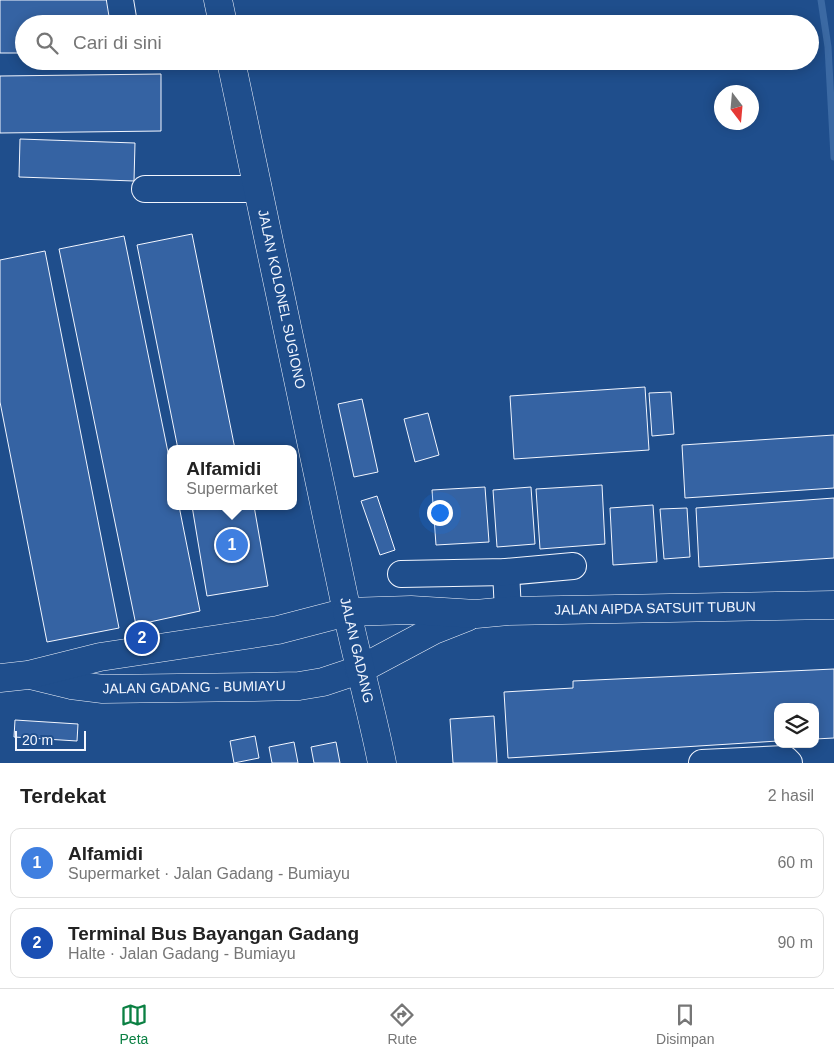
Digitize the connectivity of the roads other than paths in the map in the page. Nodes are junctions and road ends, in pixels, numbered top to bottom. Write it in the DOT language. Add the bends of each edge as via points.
graph roads {
  1 [pos="120,0"];
  2 [pos="218,0"];
  3 [pos="122,15"];
  4 [pos="221,15"];
  5 [pos="233,70"];
  6 [pos="145,189"];
  7 [pos="258,189"];
  8 [pos="332,537"];
  9 [pos="573,566"];
  10 [pos="506,572"];
  11 [pos="401,574"];
  12 [pos="834,605"];
  13 [pos="508,611"];
  14 [pos="347,612"];
  15 [pos="476,614"];
  16 [pos="359,670"];
  17 [pos="28,675"];
  18 [pos="0,678"];
  19 [pos="382,763"];
  20 [pos="702,763"];
  21 [pos="789,763"];
  1 -- 3 [label="lane"];
  2 -- 4 [label="main road"];
  5 -- 7 [label="main road, JALAN KOLONEL SUGIONO"];
  6 -- 7 [label="lane"];
  7 -- 8 [label="main road, JALAN KOLONEL SUGIONO"];
  8 -- 14 [label="main road, JALAN GADANG"];
  9 -- 10 [label="lane"];
  10 -- 11 [label="lane"];
  10 -- 13 [label="lane"];
  12 -- 13 [label="main road, JALAN AIPDA SATSUIT TUBUN"];
  13 -- 15 [label="main road, JALAN AIPDA SATSUIT TUBUN"];
  14 -- 15 [label="main road, JALAN AIPDA SATSUIT TUBUN" via="411,610"];
  14 -- 16 [label="main road, JALAN GADANG"];
  14 -- 17 [label="main road, JALAN GADANG - BUMIAYU" via="278,630 100,657"];
  15 -- 16 [label="main road, JALAN AIPDA SATSUIT TUBUN" via="434,630"];
  16 -- 17 [label="main road, JALAN GADANG - BUMIAYU" via="324,682 254,687 103,689"];
  16 -- 19 [label="main road, JALAN GADANG"];
  17 -- 18 [label="main road, JALAN GADANG - BUMIAYU"];
  20 -- 21 [label="lane" via="785,759"];
}
